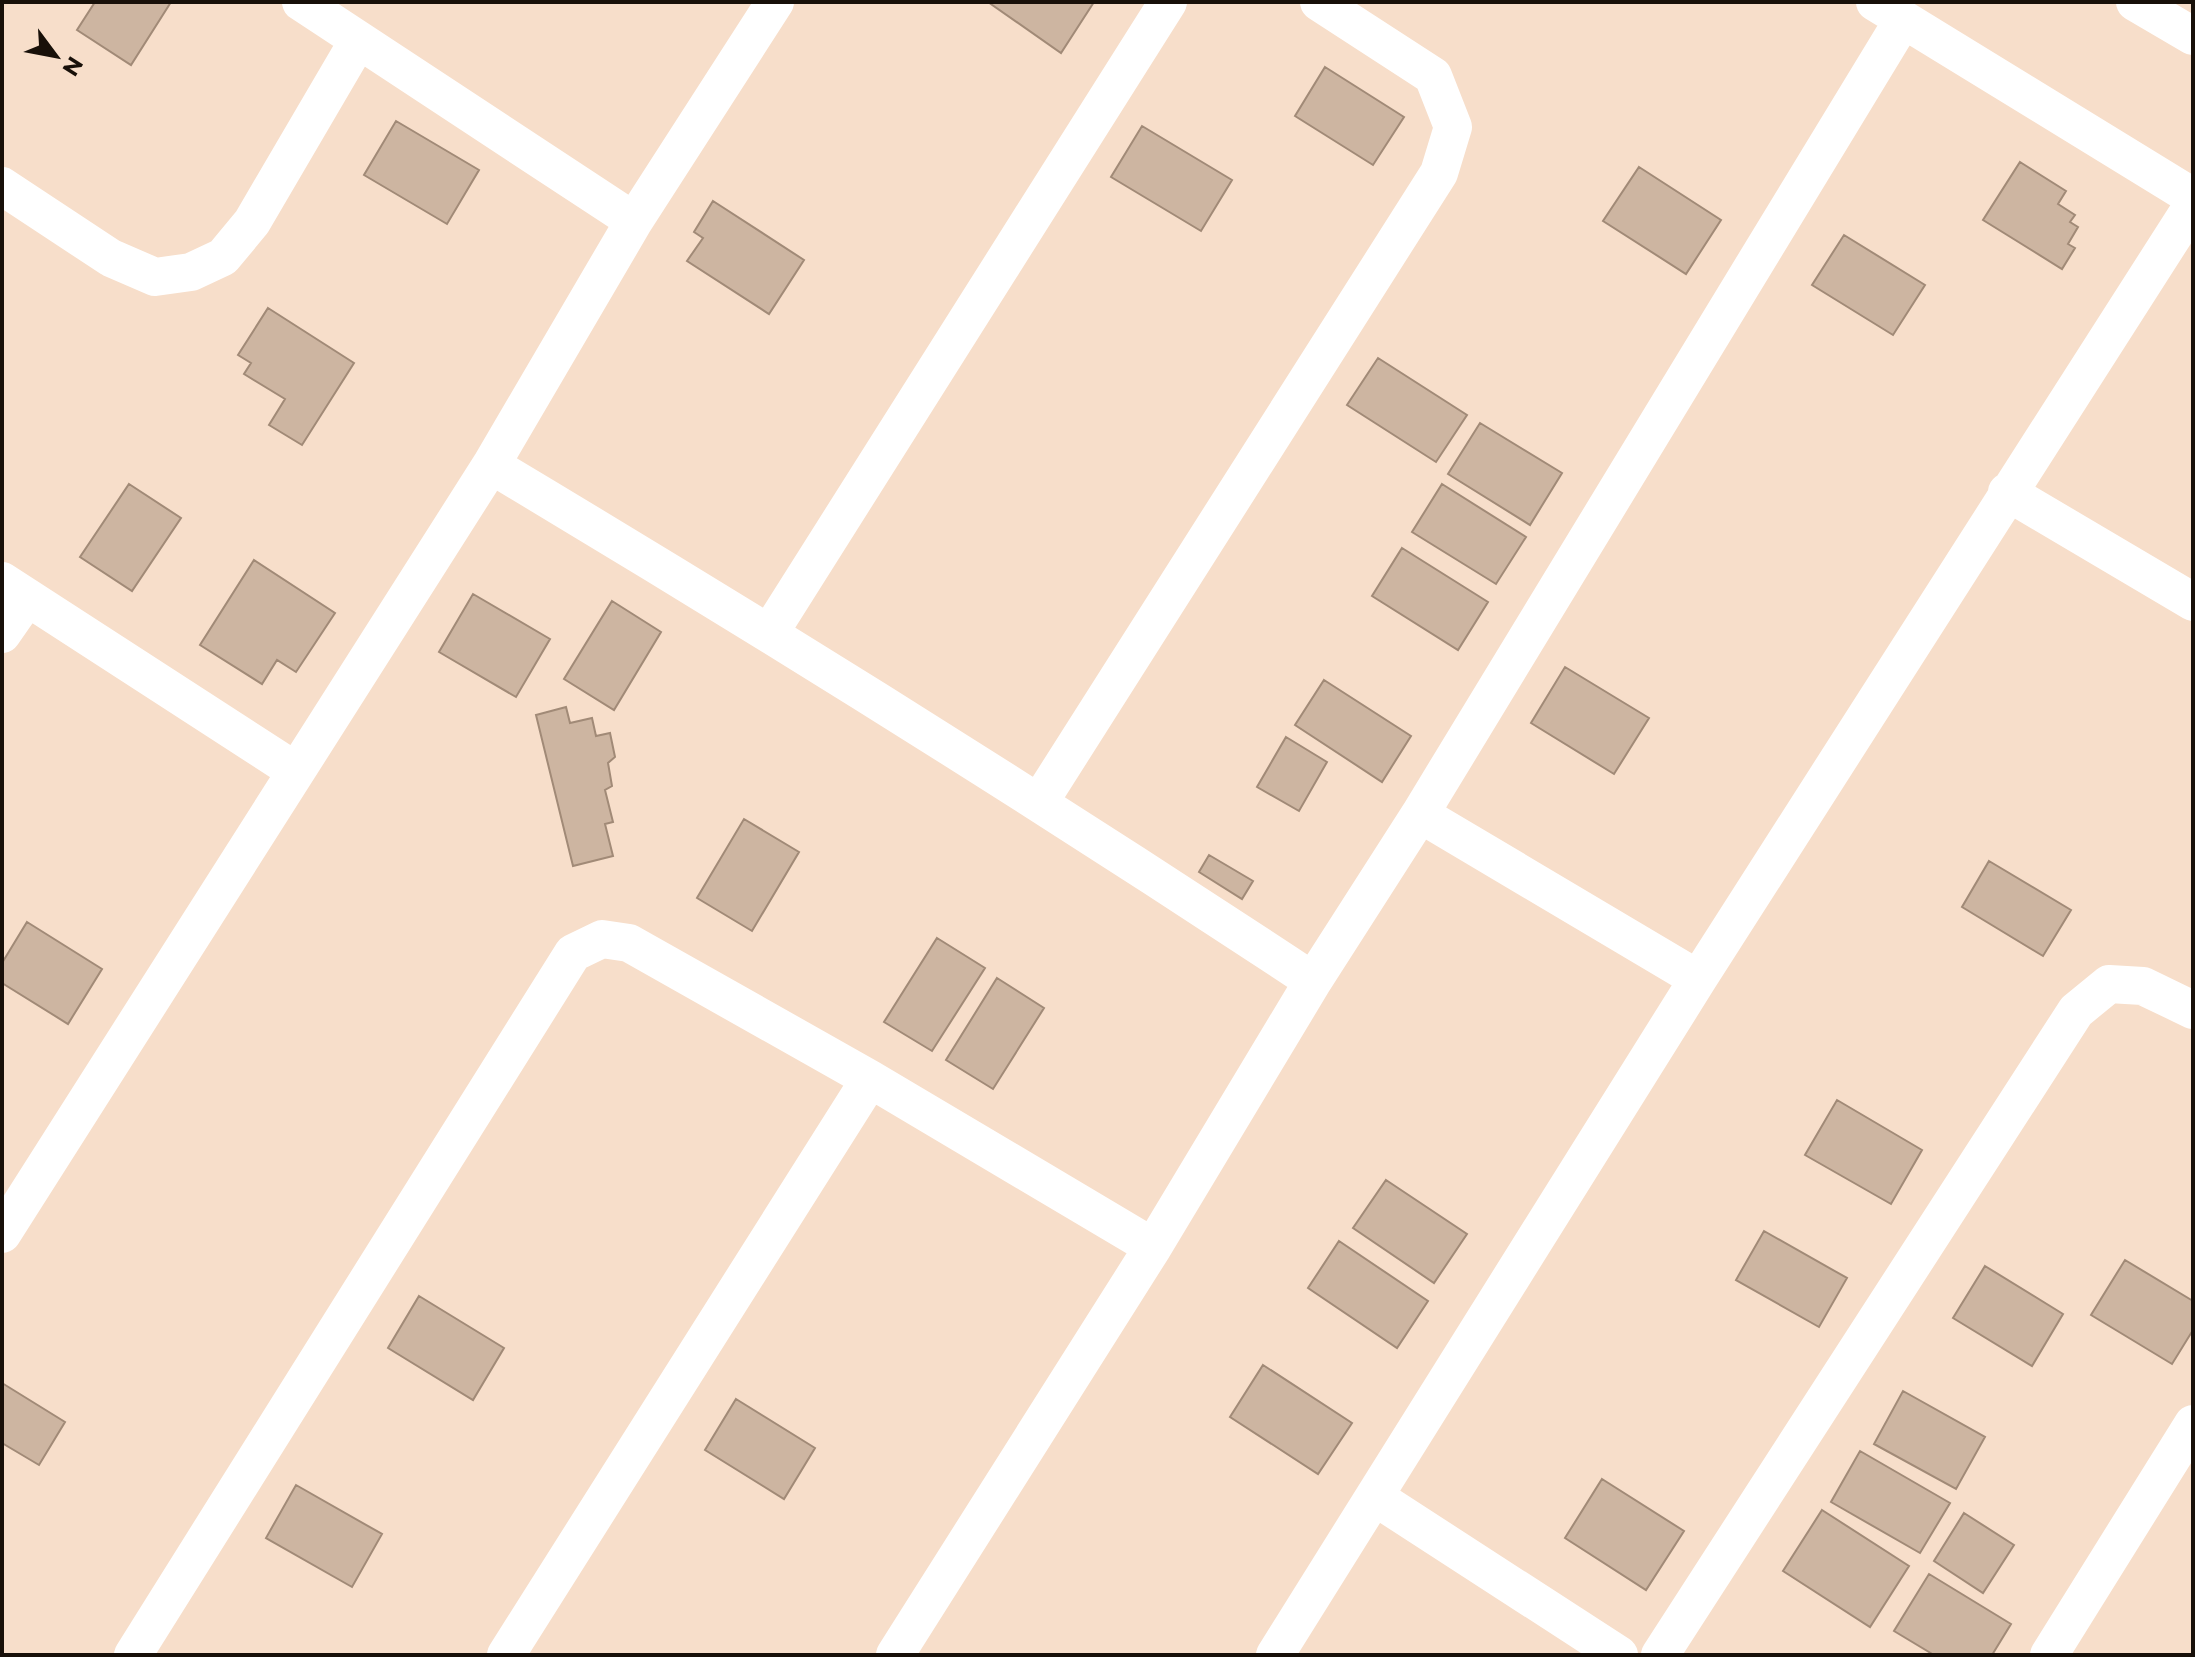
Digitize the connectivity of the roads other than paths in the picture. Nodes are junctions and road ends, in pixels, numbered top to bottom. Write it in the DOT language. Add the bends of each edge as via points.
graph roads {
  1 [pos="301,2"];
  2 [pos="775,2"];
  3 [pos="1168,2"];
  4 [pos="1319,2"];
  5 [pos="2135,2"];
  6 [pos="1889,11"];
  7 [pos="2193,36"];
  8 [pos="358,41"];
  9 [pos="2,186"];
  10 [pos="2193,197"];
  11 [pos="2193,205"];
  12 [pos="634,221"];
  13 [pos="491,465"];
  14 [pos="2007,492"];
  15 [pos="14,589"];
  16 [pos="2193,602"];
  17 [pos="770,632"];
  18 [pos="2,634"];
  19 [pos="294,770"];
  20 [pos="1040,801"];
  21 [pos="1420,814"];
  22 [pos="1698,979"];
  23 [pos="1313,981"];
  24 [pos="2193,1010"];
  25 [pos="870,1079"];
  26 [pos="2,1234"];
  27 [pos="1153,1247"];
  28 [pos="2193,1424"];
  29 [pos="1375,1497"];
  30 [pos="133,1655"];
  31 [pos="506,1655"];
  32 [pos="895,1655"];
  33 [pos="1275,1655"];
  34 [pos="1619,1655"];
  35 [pos="1660,1655"];
  36 [pos="2049,1655"];
  1 -- 8 [label="street"];
  2 -- 12 [label="street"];
  3 -- 17 [label="street"];
  4 -- 20 [label="street" via="1433,76 1453,127 1439,173"];
  5 -- 7 [label="street"];
  6 -- 10 [label="street"];
  6 -- 21 [label="street"];
  8 -- 9 [label="street" via="252,222 223,257 191,272 155,277 111,258"];
  8 -- 12 [label="street"];
  11 -- 14 [label="street"];
  12 -- 13 [label="street"];
  13 -- 17 [label="street"];
  13 -- 19 [label="street"];
  14 -- 16 [label="street"];
  14 -- 22 [label="street"];
  15 -- 18 [label="street"];
  15 -- 19 [label="street"];
  17 -- 20 [label="street"];
  19 -- 26 [label="street"];
  20 -- 23 [label="street"];
  21 -- 22 [label="street"];
  21 -- 23 [label="street"];
  22 -- 29 [label="street"];
  23 -- 27 [label="street"];
  24 -- 35 [label="street" via="2143,986 2109,984 2076,1011"];
  25 -- 27 [label="street"];
  25 -- 30 [label="street" via="629,943 602,939 573,953"];
  25 -- 31 [label="street"];
  27 -- 32 [label="street"];
  28 -- 36 [label="street"];
  29 -- 33 [label="street"];
  29 -- 34 [label="street"];
}
